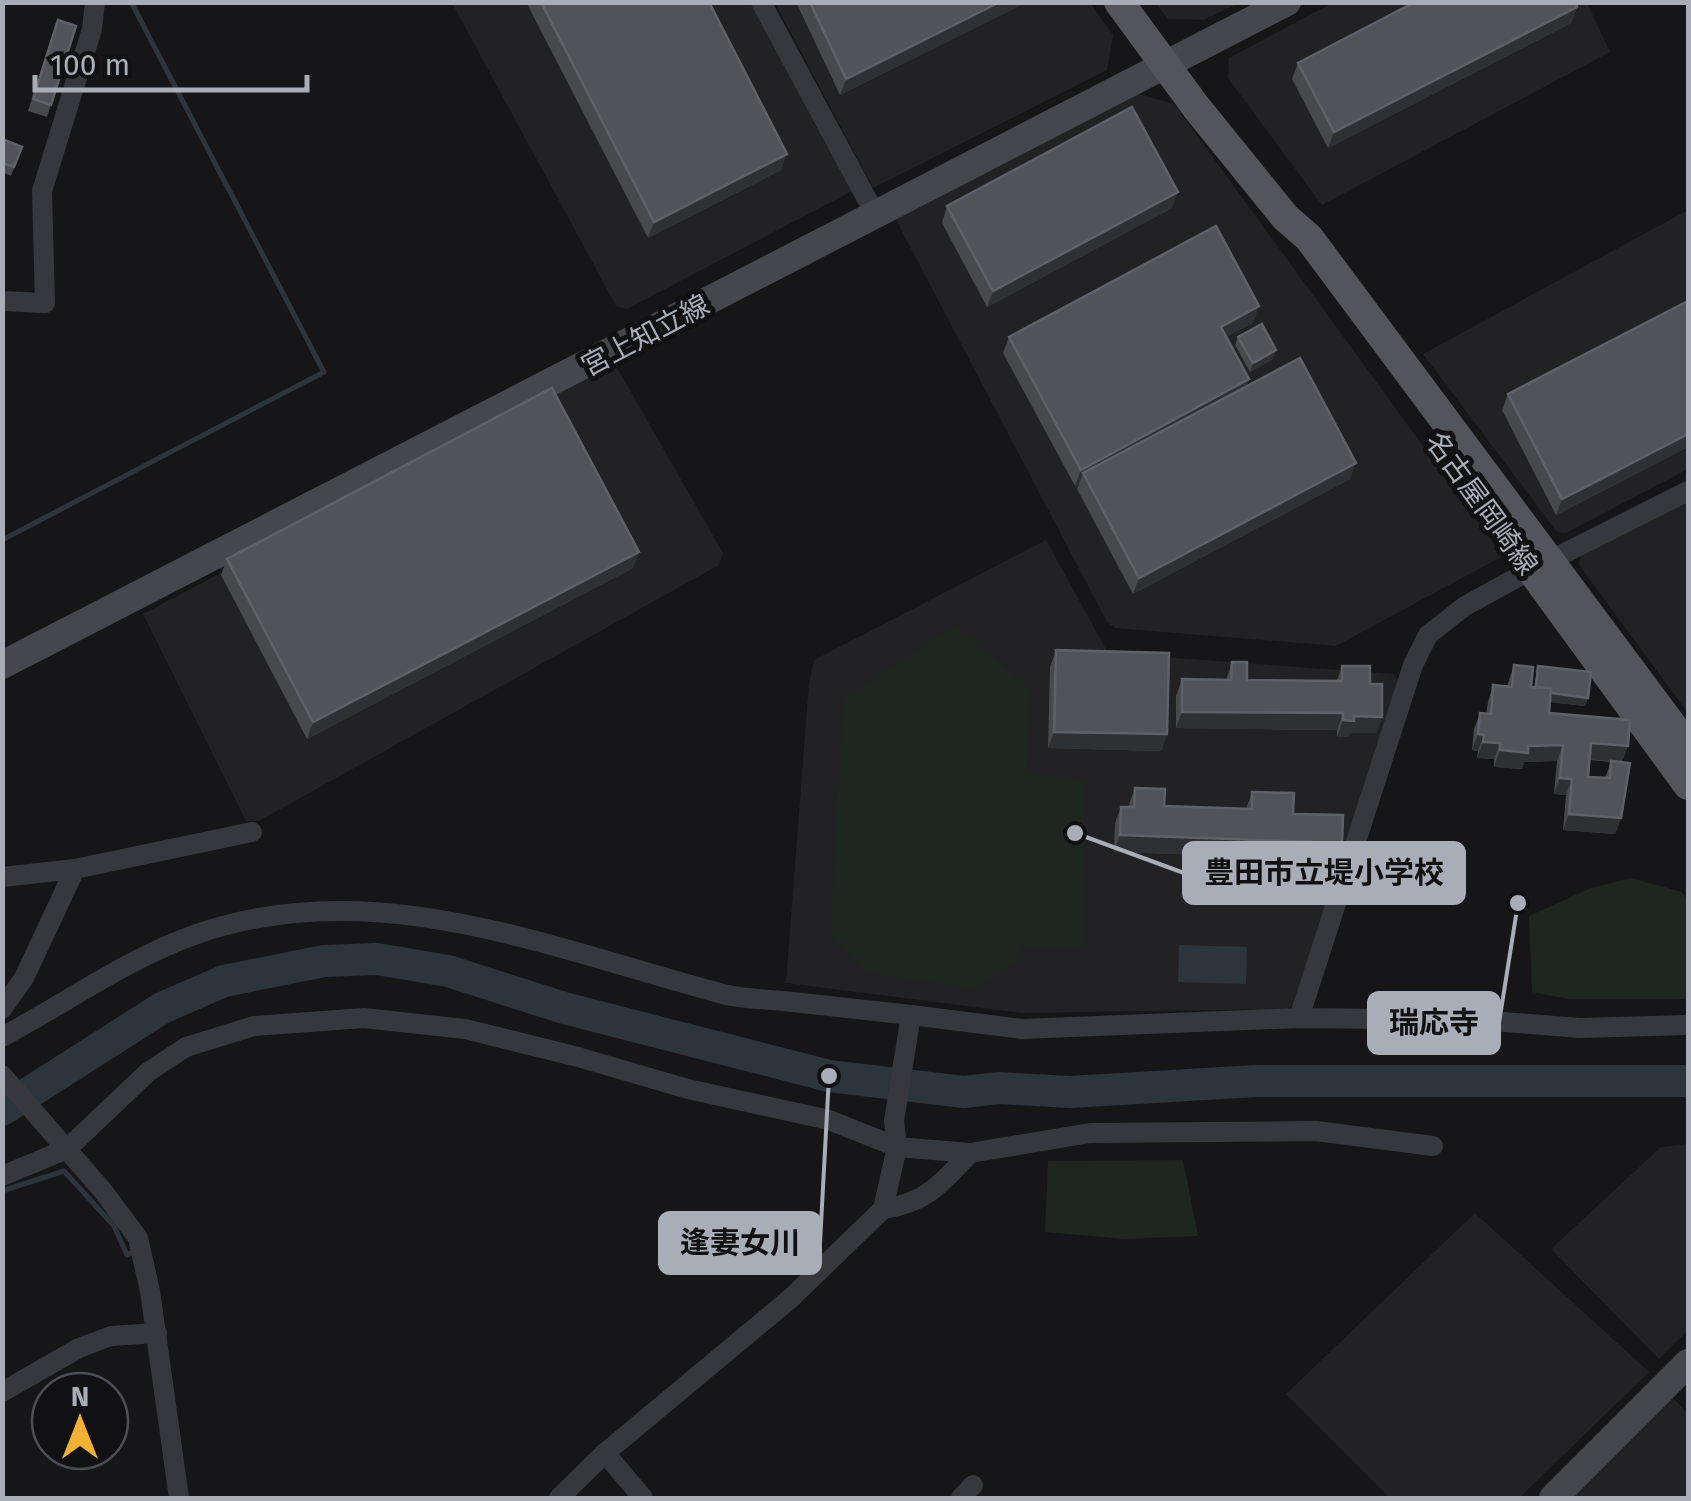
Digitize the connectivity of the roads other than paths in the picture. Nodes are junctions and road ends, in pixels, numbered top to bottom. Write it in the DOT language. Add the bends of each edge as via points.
graph roads {
  1 [pos="95,2"];
  2 [pos="761,2"];
  3 [pos="1118,2"];
  4 [pos="1282,4"];
  5 [pos="1166,67"];
  6 [pos="875,214"];
  7 [pos="2,301"];
  8 [pos="1688,491"];
  9 [pos="1541,566"];
  10 [pos="2,666"];
  11 [pos="1688,747"];
  12 [pos="1688,784"];
  13 [pos="252,832"];
  14 [pos="76,869"];
  15 [pos="2,876"];
  16 [pos="2,1009"];
  17 [pos="1299,1018"];
  18 [pos="910,1023"];
  19 [pos="1688,1025"];
  20 [pos="4,1034"];
  21 [pos="2,1075"];
  22 [pos="63,1144"];
  23 [pos="1433,1146"];
  24 [pos="897,1147"];
  25 [pos="970,1153"];
  26 [pos="2,1176"];
  27 [pos="883,1209"];
  28 [pos="157,1332"];
  29 [pos="1688,1363"];
  30 [pos="2,1392"];
  31 [pos="605,1453"];
  32 [pos="179,1498"];
  33 [pos="559,1498"];
  34 [pos="643,1498"];
  35 [pos="1553,1498"];
  1 -- 7 [label="street" via="42,192 45,302"];
  2 -- 6 [label="street"];
  3 -- 5 [label="main road, 名古屋岡崎線"];
  4 -- 5 [label="main road, 宮上知立線"];
  5 -- 6 [label="main road, 宮上知立線"];
  5 -- 9 [label="main road, 名古屋岡崎線" via="1284,217 1309,238"];
  6 -- 10 [label="main road, 宮上知立線"];
  8 -- 9 [label="street"];
  9 -- 11 [label="main road, 名古屋岡崎線"];
  9 -- 12 [label="main road, 名古屋岡崎線"];
  9 -- 17 [label="street" via="1465,606 1428,636"];
  13 -- 14 [label="street"];
  14 -- 15 [label="street"];
  14 -- 16 [label="street"];
  17 -- 18 [label="street" via="1022,1030"];
  17 -- 19 [label="street"];
  18 -- 20 [label="street" via="728,995 435,918 371,910 245,921 175,943"];
  18 -- 24 [label="street" via="894,1121"];
  21 -- 22 [label="street"];
  22 -- 24 [label="street" via="186,1047 254,1026 364,1018 465,1029 578,1056 829,1120"];
  22 -- 26 [label="street"];
  22 -- 28 [label="street" via="138,1238"];
  23 -- 25 [label="street" via="1316,1130 1090,1133"];
  24 -- 25 [label="street"];
  24 -- 27 [label="street"];
  25 -- 27 [label="street" via="937,1188 910,1205"];
  27 -- 31 [label="street" via="791,1298"];
  28 -- 30 [label="street" via="111,1336 79,1348"];
  28 -- 32 [label="street"];
  29 -- 35 [label="main road"];
  31 -- 33 [label="street"];
  31 -- 34 [label="street"];
}
